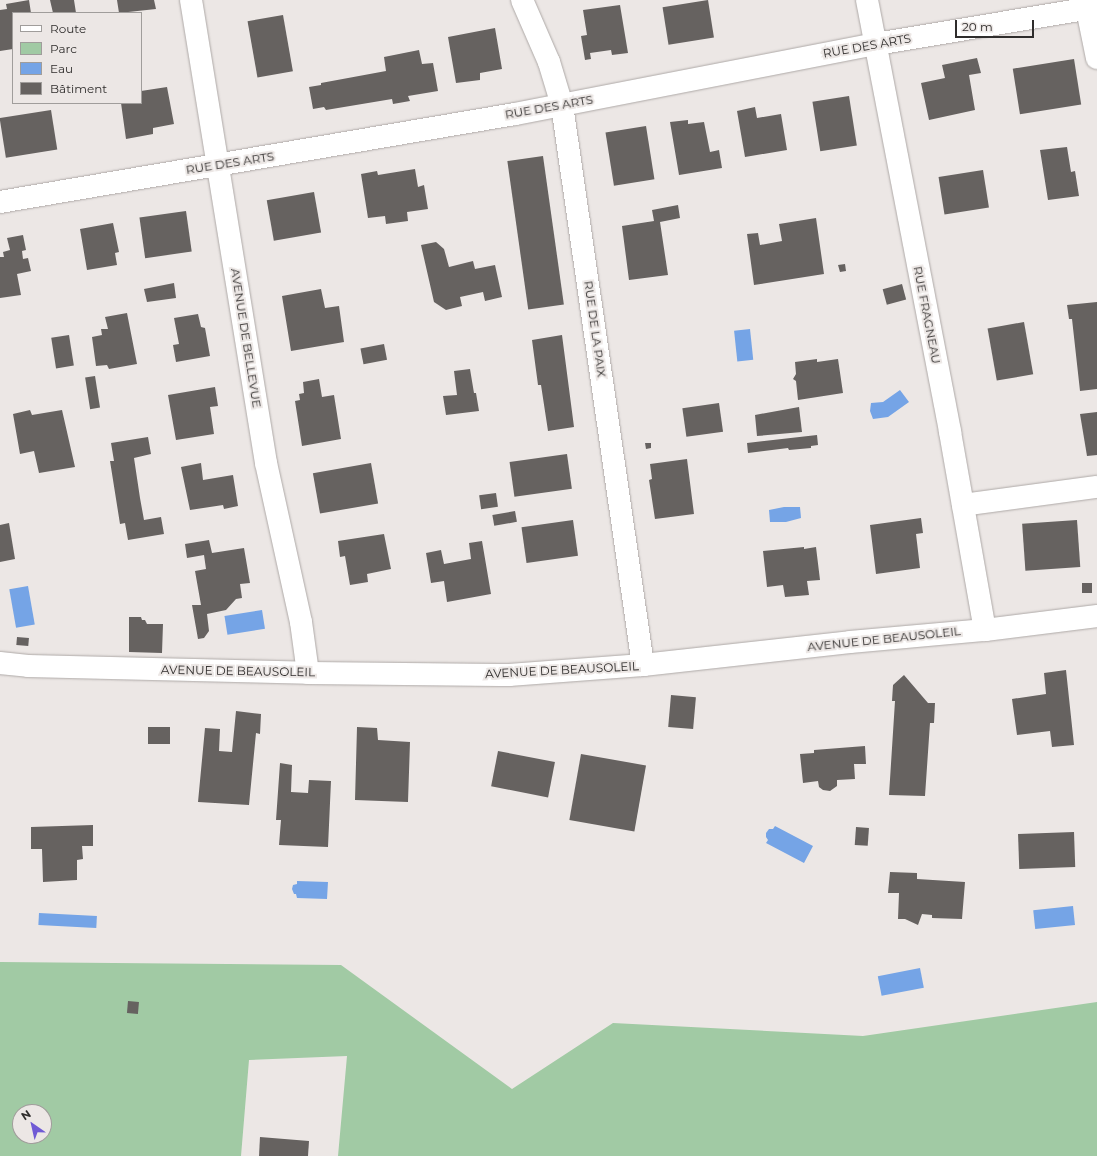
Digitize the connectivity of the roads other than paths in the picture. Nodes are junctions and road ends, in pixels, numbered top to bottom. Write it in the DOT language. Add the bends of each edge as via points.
graph roads {
  1 [pos="191,0"];
  2 [pos="522,0"];
  3 [pos="867,0"];
  4 [pos="1092,8"];
  5 [pos="876,44"];
  6 [pos="1097,58"];
  7 [pos="562,105"];
  8 [pos="218,166"];
  9 [pos="0,202"];
  10 [pos="1097,487"];
  11 [pos="963,505"];
  12 [pos="1097,616"];
  13 [pos="985,630"];
  14 [pos="0,663"];
  15 [pos="643,665"];
  16 [pos="308,674"];
  1 -- 8 [label="street, AVENUE DE BELLEVUE"];
  2 -- 7 [label="street, RUE DE LA PAIX" via="549,62"];
  3 -- 5 [label="street, RUE FRAGNEAU"];
  4 -- 5 [label="street, RUE DES ARTS"];
  4 -- 6 [label="street"];
  5 -- 7 [label="street, RUE DES ARTS"];
  5 -- 11 [label="street, RUE FRAGNEAU"];
  7 -- 8 [label="street, RUE DES ARTS"];
  7 -- 15 [label="street, RUE DE LA PAIX"];
  8 -- 9 [label="street, RUE DES ARTS"];
  8 -- 16 [label="street, AVENUE DE BELLEVUE" via="266,463 302,622"];
  10 -- 11 [label="street"];
  11 -- 13 [label="street, RUE FRAGNEAU"];
  12 -- 13 [label="street, AVENUE DE BEAUSOLEIL"];
  13 -- 15 [label="street, AVENUE DE BEAUSOLEIL"];
  14 -- 16 [label="street, AVENUE DE BEAUSOLEIL"];
  15 -- 16 [label="street, AVENUE DE BEAUSOLEIL" via="509,675"];
}
